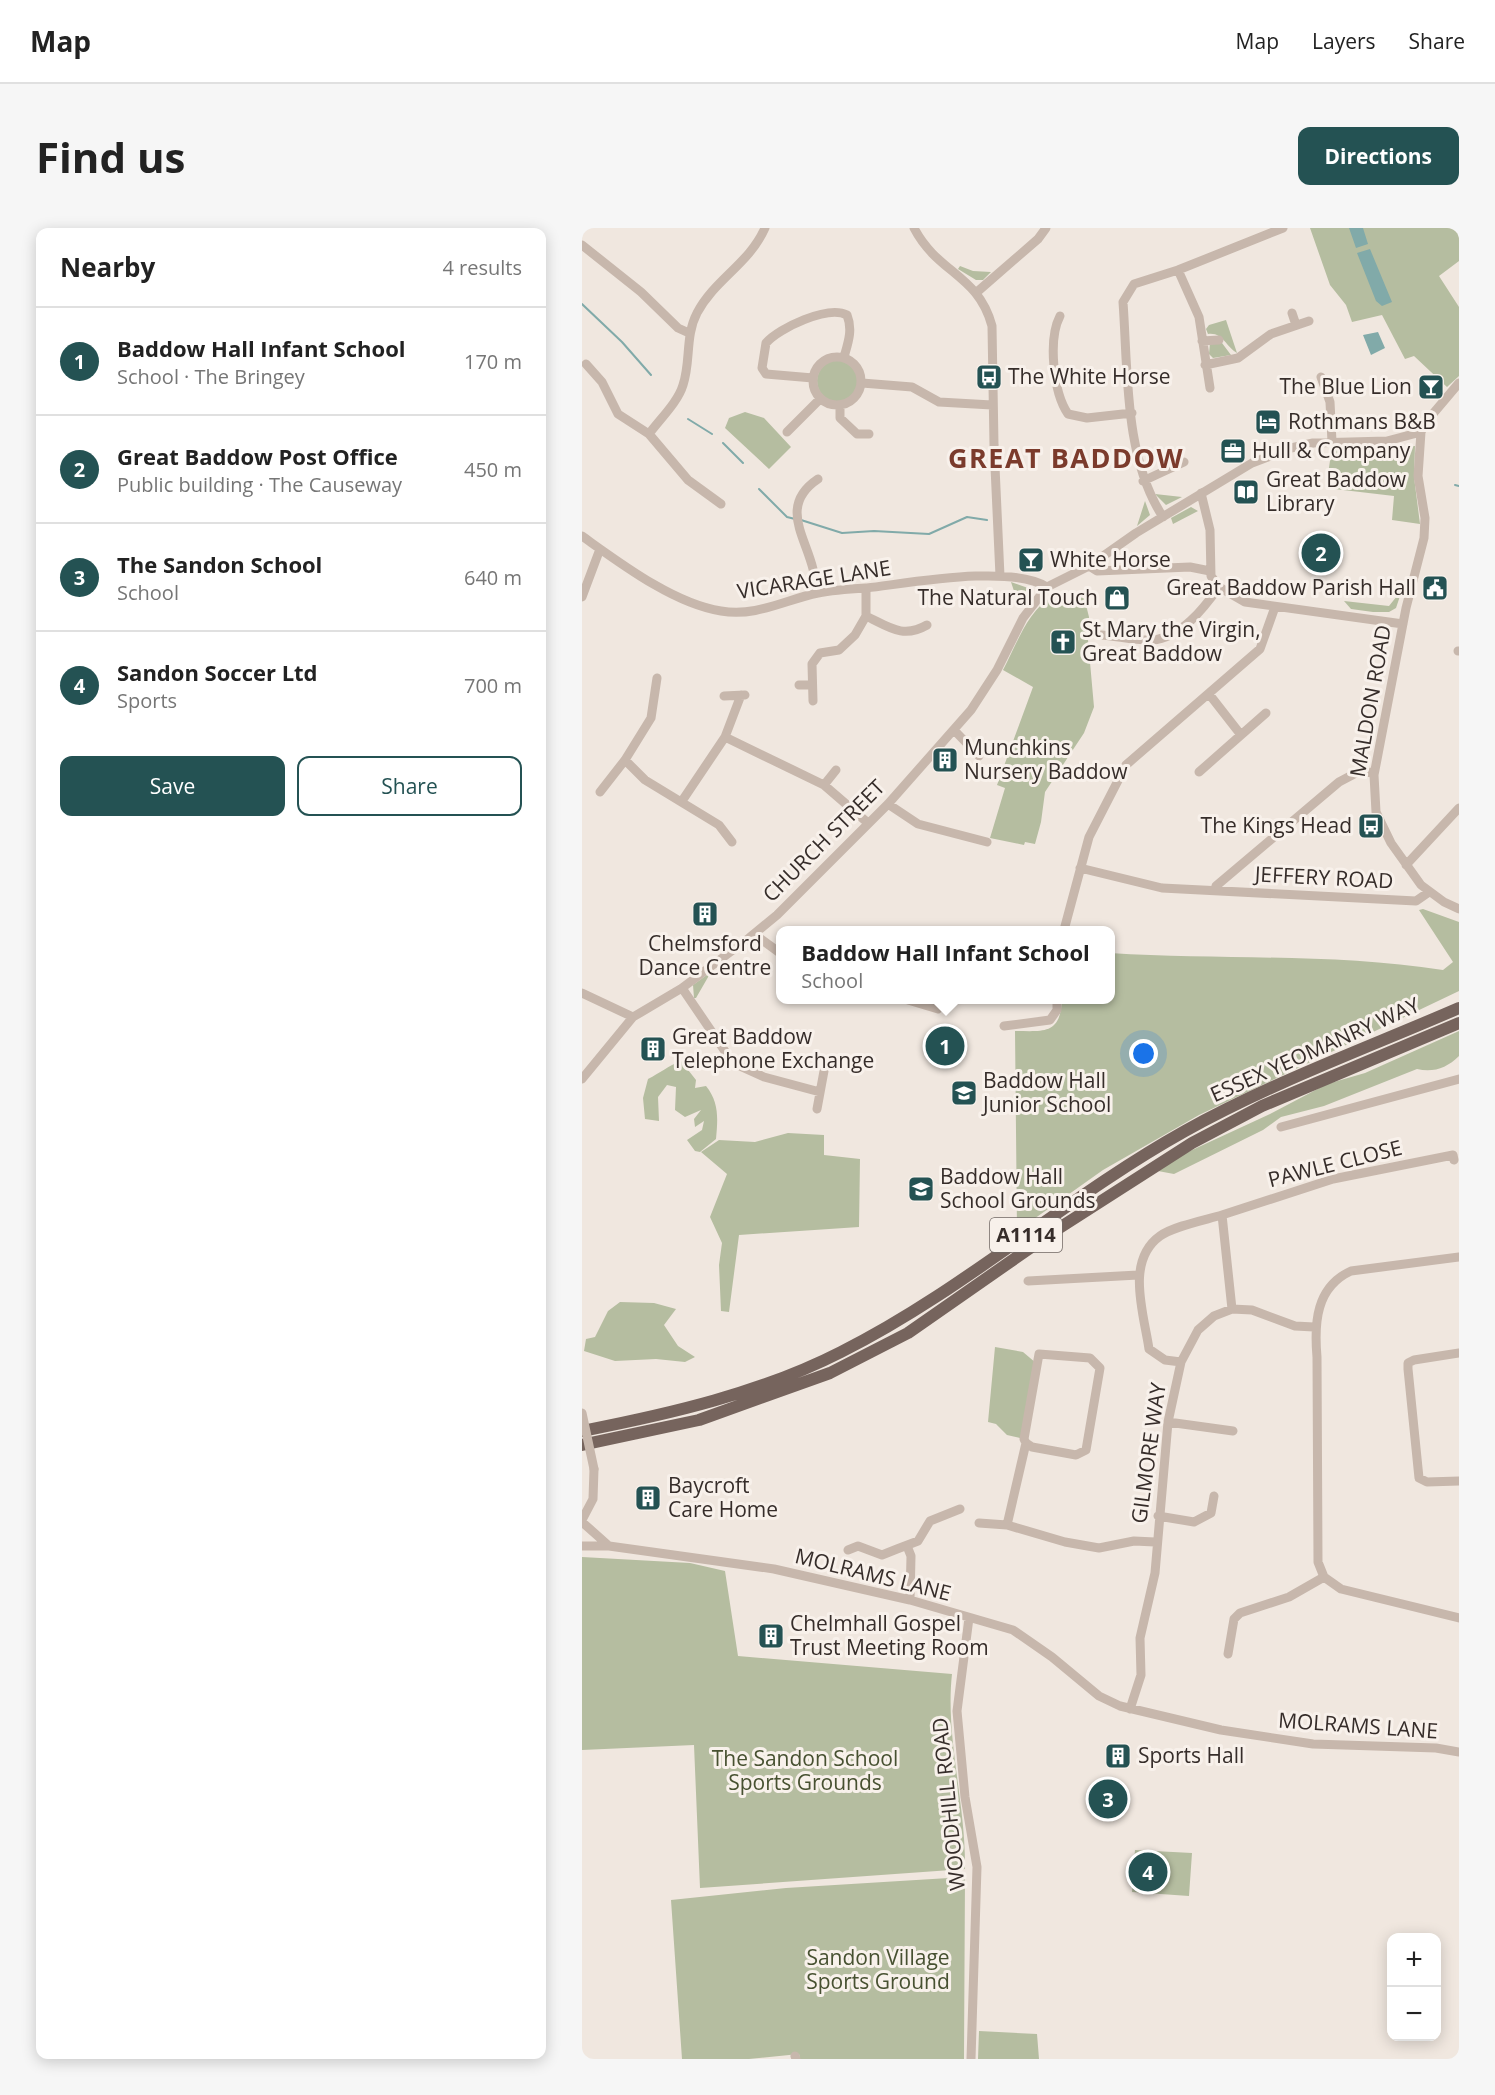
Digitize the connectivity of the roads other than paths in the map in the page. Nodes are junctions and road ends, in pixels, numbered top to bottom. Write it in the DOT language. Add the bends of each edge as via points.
graph roads {
  1 [pos="765,228"];
  2 [pos="914,228"];
  3 [pos="1046,228"];
  4 [pos="1283,228"];
  5 [pos="1257,232"];
  6 [pos="582,245"];
  7 [pos="1178,270"];
  8 [pos="977,292"];
  9 [pos="1292,313"];
  10 [pos="1060,316"];
  11 [pos="1309,321"];
  12 [pos="1296,325"];
  13 [pos="689,333"];
  14 [pos="1219,340"];
  15 [pos="1202,341"];
  16 [pos="844,357"];
  17 [pos="586,364"];
  18 [pos="1205,365"];
  19 [pos="1321,377"];
  20 [pos="813,378"];
  21 [pos="862,383"];
  22 [pos="1459,383"];
  23 [pos="1209,388"];
  24 [pos="820,399"];
  25 [pos="993,405"];
  26 [pos="840,406"];
  27 [pos="1132,413"];
  28 [pos="787,432"];
  29 [pos="1421,432"];
  30 [pos="649,434"];
  31 [pos="869,434"];
  32 [pos="1332,442"];
  33 [pos="1184,462"];
  34 [pos="1143,480"];
  35 [pos="812,481"];
  36 [pos="1201,493"];
  37 [pos="719,498"];
  38 [pos="1162,517"];
  39 [pos="582,536"];
  40 [pos="600,549"];
  41 [pos="1089,566"];
  42 [pos="1210,571"];
  43 [pos="1000,576"];
  44 [pos="1047,587"];
  45 [pos="1219,587"];
  46 [pos="866,588"];
  47 [pos="817,593"];
  48 [pos="582,597"];
  49 [pos="1275,607"];
  50 [pos="866,616"];
  51 [pos="1403,624"];
  52 [pos="927,626"];
  53 [pos="1101,635"];
  54 [pos="657,678"];
  55 [pos="812,685"];
  56 [pos="799,686"];
  57 [pos="1209,694"];
  58 [pos="724,696"];
  59 [pos="813,701"];
  60 [pos="1266,713"];
  61 [pos="954,730"];
  62 [pos="1241,735"];
  63 [pos="725,737"];
  64 [pos="980,756"];
  65 [pos="625,760"];
  66 [pos="836,770"];
  67 [pos="1199,772"];
  68 [pos="1374,772"];
  69 [pos="824,785"];
  70 [pos="600,792"];
  71 [pos="682,801"];
  72 [pos="888,804"];
  73 [pos="1459,808"];
  74 [pos="868,823"];
  75 [pos="732,842"];
  76 [pos="987,842"];
  77 [pos="1406,865"];
  78 [pos="1080,868"];
  79 [pos="1215,890"];
  80 [pos="1429,892"];
  81 [pos="1459,909"];
  82 [pos="1065,926"];
  83 [pos="754,934"];
  84 [pos="776,950"];
  85 [pos="682,988"];
  86 [pos="582,993"];
  87 [pos="922,1004"];
  88 [pos="1057,1004"];
  89 [pos="1459,1008"];
  90 [pos="938,1010"];
  91 [pos="633,1017"];
  92 [pos="1459,1023"];
  93 [pos="1004,1026"];
  94 [pos="824,1071"];
  95 [pos="582,1079"];
  96 [pos="1459,1079"];
  97 [pos="820,1092"];
  98 [pos="817,1109"];
  99 [pos="1281,1127"];
  100 [pos="1454,1160"];
  101 [pos="1222,1215"];
  102 [pos="1459,1257"];
  103 [pos="1138,1275"];
  104 [pos="1028,1281"];
  105 [pos="1232,1309"];
  106 [pos="1314,1327"];
  107 [pos="1459,1353"];
  108 [pos="1181,1362"];
  109 [pos="582,1413"];
  110 [pos="1168,1422"];
  111 [pos="1228,1428"];
  112 [pos="582,1431"];
  113 [pos="1026,1443"];
  114 [pos="582,1444"];
  115 [pos="1459,1481"];
  116 [pos="1214,1496"];
  117 [pos="960,1509"];
  118 [pos="1158,1516"];
  119 [pos="582,1521"];
  120 [pos="979,1523"];
  121 [pos="1007,1525"];
  122 [pos="1155,1542"];
  123 [pos="582,1546"];
  124 [pos="609,1546"];
  125 [pos="907,1546"];
  126 [pos="848,1551"];
  127 [pos="1324,1578"];
  128 [pos="910,1600"];
  129 [pos="969,1618"];
  130 [pos="1459,1618"];
  131 [pos="1225,1651"];
  132 [pos="1130,1709"];
  133 [pos="1459,1752"];
  134 [pos="971,2059"];
  1 -- 13 [label="street" via="758,246 718,284"];
  2 -- 8 [label="street" via="932,256"];
  3 -- 8 [label="street"];
  4 -- 5 [label="street"];
  5 -- 7 [label="street"];
  6 -- 13 [label="street" via="641,292 678,328"];
  7 -- 15 [label="street" via="1199,317"];
  7 -- 27 [label="street" via="1134,284 1123,302"];
  8 -- 25 [label="street" via="987,307 992,326"];
  9 -- 12 [label="street"];
  10 -- 27 [label="street" via="1053,330 1053,350 1057,381 1068,414 1087,418"];
  11 -- 12 [label="street"];
  12 -- 18 [label="street" via="1271,334 1238,358"];
  13 -- 30 [label="street" via="683,387"];
  14 -- 15 [label="street"];
  15 -- 18 [label="street"];
  16 -- 20 [label="street" via="827,358"];
  16 -- 20 [label="street" via="850,324 847,315 840,312 788,326 766,343 762,368 766,374"];
  16 -- 21 [label="street" via="857,367"];
  17 -- 30 [label="street" via="602,382 618,414"];
  18 -- 23 [label="street"];
  19 -- 32 [label="street" via="1330,402"];
  20 -- 24 [label="street"];
  21 -- 25 [label="street" via="912,387 939,402"];
  21 -- 26 [label="street" via="857,396"];
  22 -- 29 [label="street"];
  24 -- 26 [label="street"];
  24 -- 28 [label="street"];
  25 -- 43 [label="street"];
  26 -- 31 [label="street" via="840,418 857,434"];
  27 -- 34 [label="street"];
  29 -- 32 [label="street" via="1387,441"];
  29 -- 51 [label="street, MALDON ROAD" via="1418,476 1424,538"];
  30 -- 37 [label="street" via="688,480"];
  32 -- 36 [label="street" via="1281,451"];
  33 -- 34 [label="street"];
  34 -- 38 [label="street"];
  35 -- 47 [label="street" via="800,498 796,519"];
  36 -- 38 [label="street"];
  36 -- 42 [label="street" via="1210,530"];
  38 -- 41 [label="street"];
  39 -- 40 [label="street, VICARAGE LANE"];
  40 -- 47 [label="street, VICARAGE LANE" via="687,601 721,611 770,609"];
  40 -- 48 [label="street"];
  41 -- 42 [label="street" via="1097,571 1190,567"];
  41 -- 44 [label="street"];
  42 -- 45 [label="street"];
  43 -- 44 [label="street, VICARAGE LANE"];
  43 -- 46 [label="street, VICARAGE LANE"];
  44 -- 61 [label="street, CHURCH STREET" via="1023,618 987,689"];
  45 -- 49 [label="street" via="1245,602"];
  45 -- 53 [label="street" via="1198,615 1180,629 1153,640"];
  46 -- 47 [label="street, VICARAGE LANE"];
  46 -- 50 [label="street"];
  49 -- 51 [label="street"];
  49 -- 57 [label="street" via="1260,649"];
  50 -- 52 [label="street" via="914,633"];
  50 -- 55 [label="street" via="844,647 816,656"];
  51 -- 68 [label="street, MALDON ROAD"];
  54 -- 65 [label="street" via="651,718"];
  55 -- 56 [label="street"];
  55 -- 59 [label="street"];
  57 -- 62 [label="street"];
  57 -- 78 [label="street" via="1126,765 1089,837"];
  58 -- 63 [label="street" via="744,695"];
  60 -- 62 [label="street"];
  61 -- 64 [label="street"];
  61 -- 72 [label="street, CHURCH STREET"];
  62 -- 67 [label="street"];
  63 -- 69 [label="street"];
  63 -- 71 [label="street"];
  65 -- 70 [label="street"];
  65 -- 71 [label="street" via="645,780"];
  66 -- 69 [label="street"];
  68 -- 77 [label="street, MALDON ROAD" via="1376,812"];
  68 -- 79 [label="street" via="1356,773 1339,782"];
  69 -- 74 [label="street"];
  71 -- 75 [label="street" via="719,825"];
  72 -- 74 [label="street, CHURCH STREET"];
  72 -- 76 [label="street" via="918,824 974,844"];
  73 -- 77 [label="street"];
  74 -- 83 [label="street, CHURCH STREET"];
  77 -- 80 [label="street, MALDON ROAD"];
  78 -- 79 [label="street, JEFFERY ROAD" via="1147,886"];
  78 -- 82 [label="street"];
  79 -- 80 [label="street, JEFFERY ROAD" via="1416,901"];
  80 -- 81 [label="street, MALDON ROAD"];
  83 -- 84 [label="street"];
  83 -- 85 [label="street, CHURCH STREET"];
  85 -- 91 [label="street, CHURCH STREET"];
  85 -- 97 [label="street" via="735,1060 764,1077"];
  86 -- 91 [label="street"];
  87 -- 90 [label="street"];
  88 -- 93 [label="street" via="1050,1020"];
  89 -- 112 [label="main road, ESSEX YEOMANRY WAY / A1114" via="1274,1085 1184,1132 1059,1210 967,1278 839,1353 755,1387"];
  91 -- 95 [label="street, CHURCH STREET"];
  92 -- 114 [label="main road, ESSEX YEOMANRY WAY / A1114" via="1262,1106 1192,1143 1053,1232 908,1333 830,1372 699,1420"];
  94 -- 97 [label="street"];
  96 -- 99 [label="street"];
  97 -- 98 [label="street"];
  100 -- 101 [label="street, PAWLE CLOSE" via="1453,1155 1333,1179"];
  101 -- 103 [label="street" via="1162,1234 1151,1244"];
  101 -- 105 [label="street"];
  102 -- 106 [label="street" via="1352,1271 1340,1276 1320,1303"];
  103 -- 104 [label="street"];
  103 -- 108 [label="street" via="1149,1349 1165,1360"];
  105 -- 106 [label="street" via="1252,1310 1295,1326"];
  105 -- 108 [label="street, GILMORE WAY" via="1214,1316 1198,1330"];
  106 -- 127 [label="street" via="1318,1562"];
  107 -- 115 [label="street" via="1408,1363 1419,1478 1427,1482"];
  108 -- 110 [label="street, GILMORE WAY"];
  109 -- 119 [label="street, bridge" via="594,1469 593,1499"];
  110 -- 111 [label="street"];
  110 -- 118 [label="street, GILMORE WAY"];
  113 -- 113 [label="street" via="1039,1354 1090,1358 1096,1362 1100,1368 1086,1450 1076,1455"];
  113 -- 121 [label="street"];
  116 -- 118 [label="street" via="1211,1514 1194,1522"];
  117 -- 125 [label="street" via="930,1521 918,1541"];
  118 -- 122 [label="street, GILMORE WAY"];
  119 -- 124 [label="street"];
  120 -- 121 [label="street"];
  121 -- 122 [label="street" via="1100,1548 1134,1541"];
  122 -- 132 [label="street, GILMORE WAY" via="1155,1573 1140,1638 1141,1675"];
  123 -- 124 [label="street, MOLRAMS LANE"];
  124 -- 128 [label="street, MOLRAMS LANE" via="774,1569"];
  125 -- 126 [label="street" via="882,1555 858,1546"];
  125 -- 128 [label="street" via="911,1556"];
  127 -- 130 [label="street" via="1341,1589"];
  127 -- 131 [label="street" via="1289,1597 1240,1613 1233,1619"];
  128 -- 129 [label="street, MOLRAMS LANE"];
  129 -- 132 [label="street, MOLRAMS LANE" via="1013,1630 1099,1696"];
  129 -- 134 [label="street, WOODHILL ROAD" via="957,1711 977,1868"];
  132 -- 133 [label="street, MOLRAMS LANE" via="1221,1730 1313,1744"];
}
